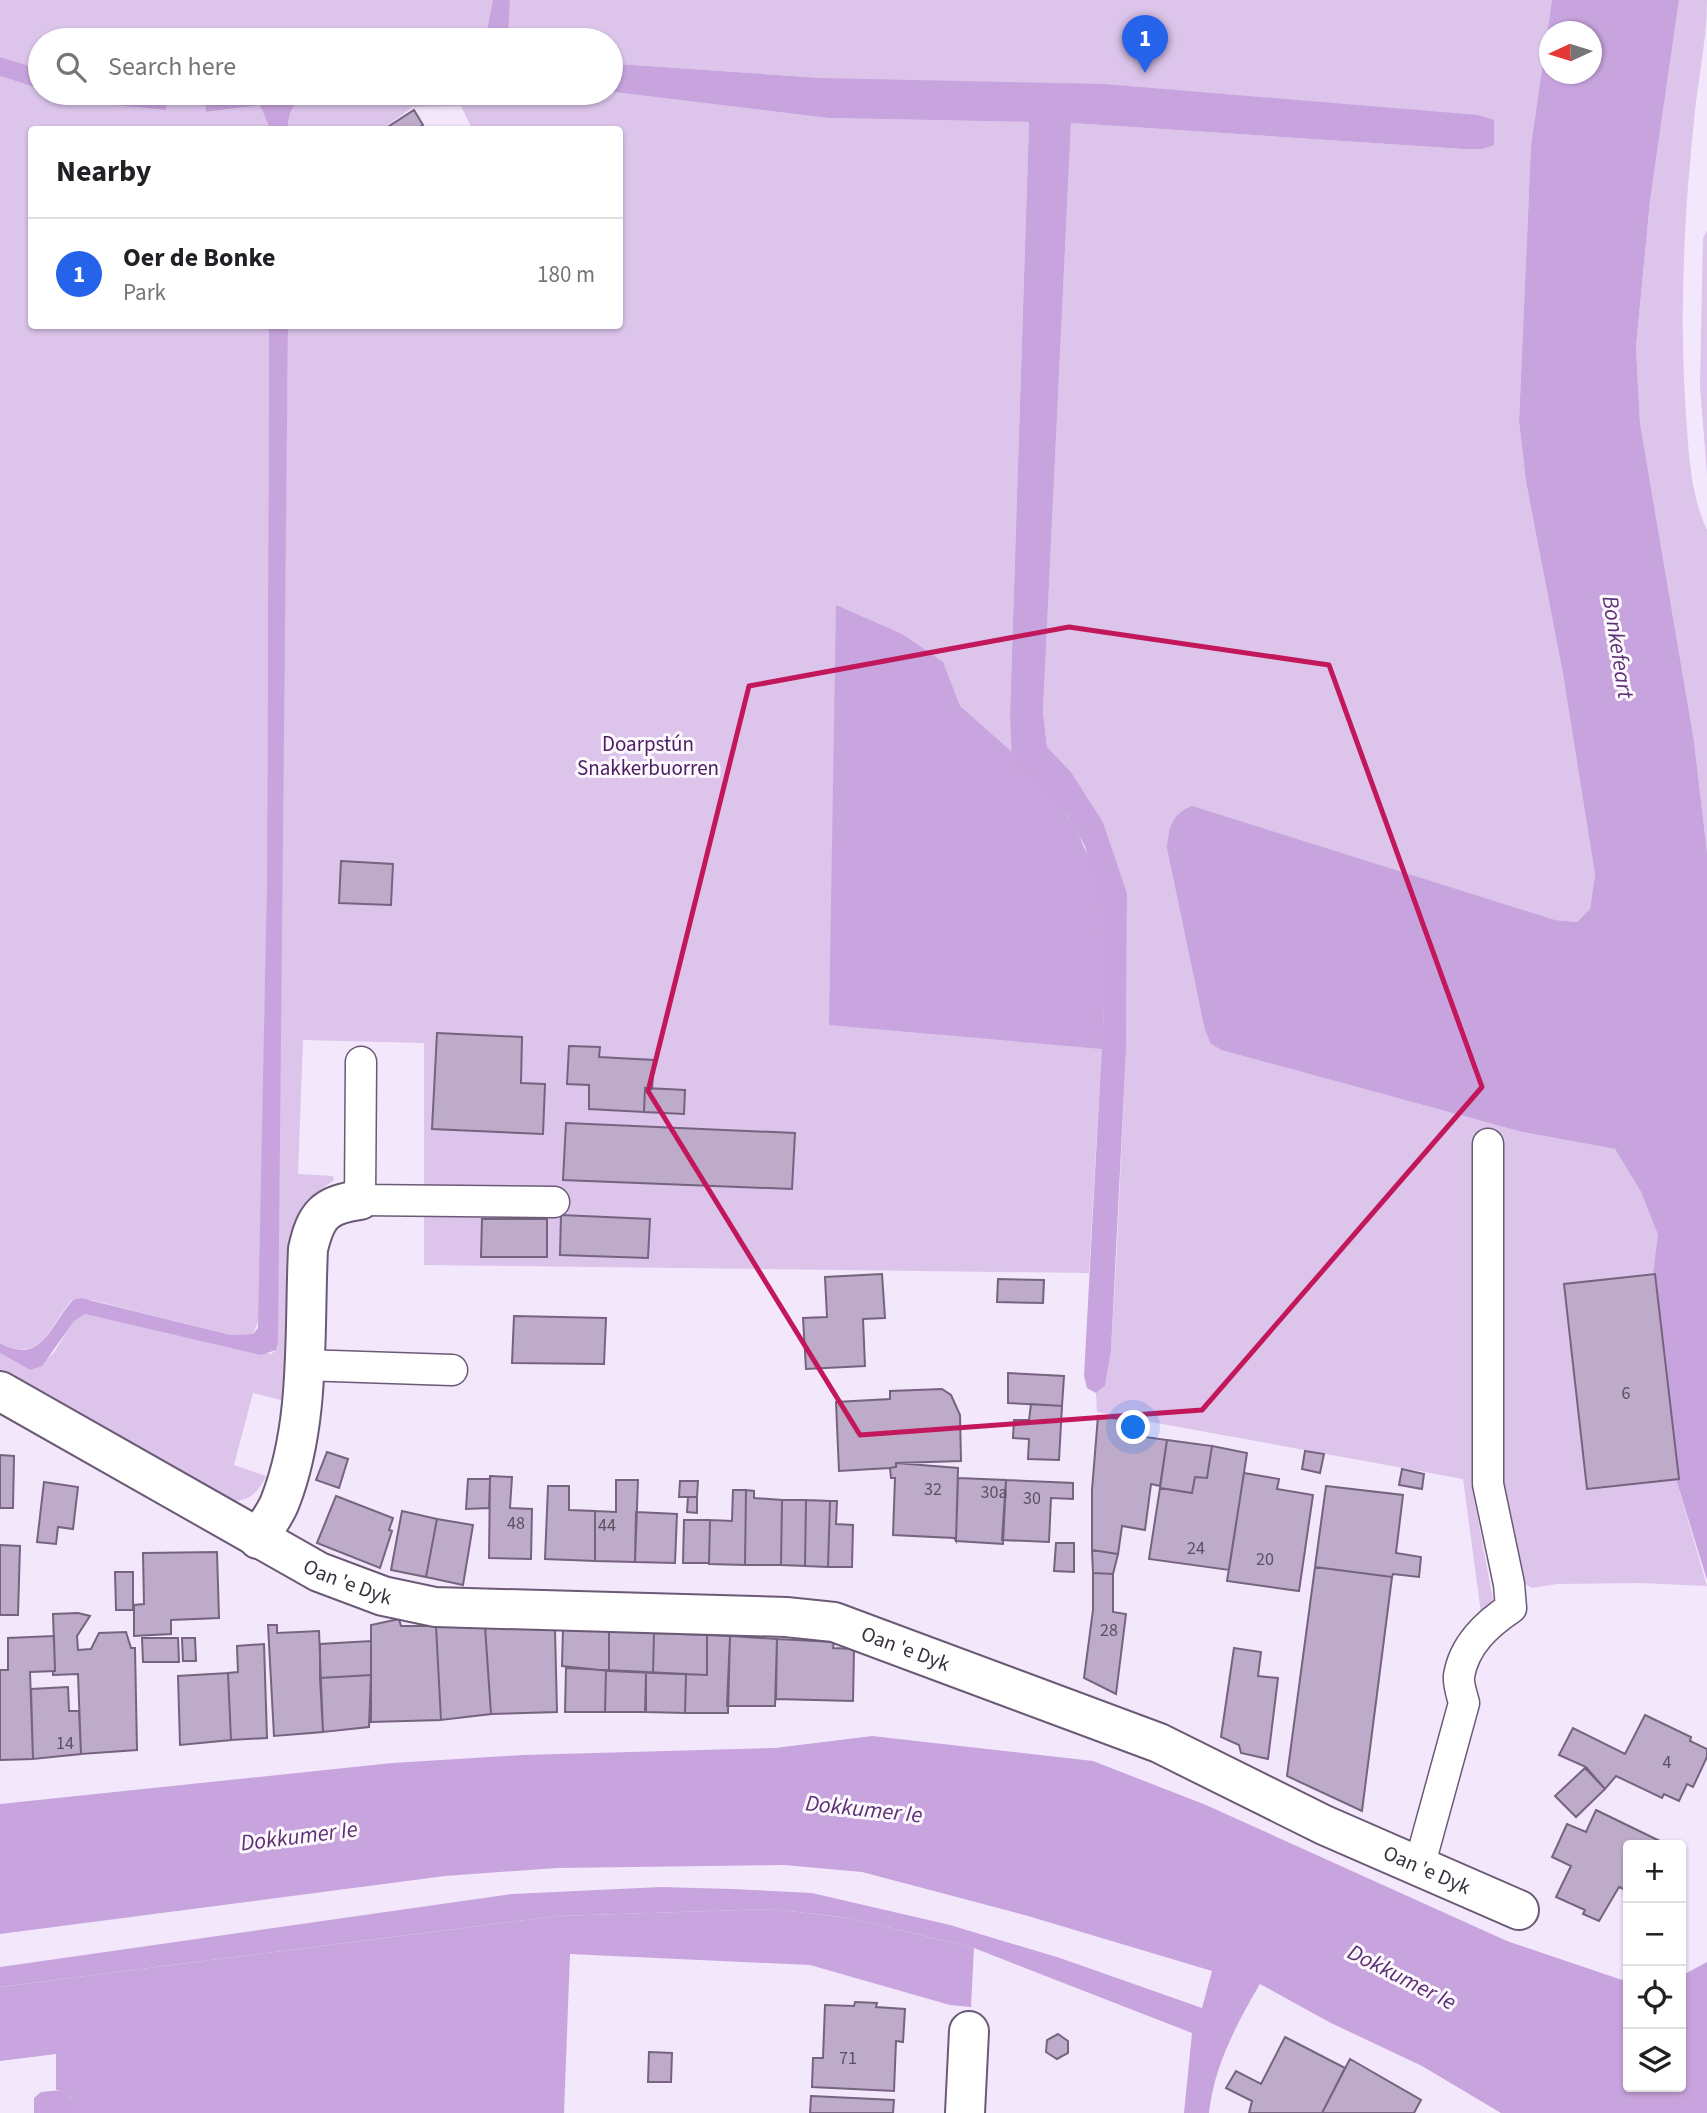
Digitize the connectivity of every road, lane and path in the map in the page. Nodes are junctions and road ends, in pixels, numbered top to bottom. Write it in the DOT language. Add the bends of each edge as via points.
graph roads {
  1 [pos="361,1062"];
  2 [pos="1488,1144"];
  3 [pos="360,1200"];
  4 [pos="554,1202"];
  5 [pos="303,1365"];
  6 [pos="452,1370"];
  7 [pos="0,1391"];
  8 [pos="258,1539"];
  9 [pos="1419,1867"];
  10 [pos="1519,1910"];
  11 [pos="970,2031"];
  12 [pos="965,2113"];
  1 -- 3 [label="lane"];
  2 -- 9 [label="lane" via="1488,1484 1511,1608 1491,1620 1476,1637 1459,1677 1464,1703"];
  3 -- 4 [label="lane"];
  3 -- 5 [label="street" via="325,1210 313,1226"];
  5 -- 6 [label="lane"];
  5 -- 8 [label="street" via="293,1458 279,1503"];
  7 -- 8 [label="street, Oan 'e Dyk"];
  8 -- 9 [label="street, Oan 'e Dyk" via="319,1572 383,1596 435,1607 834,1622 1159,1743"];
  9 -- 10 [label="street, Oan 'e Dyk"];
  11 -- 12 [label="street"];
}
